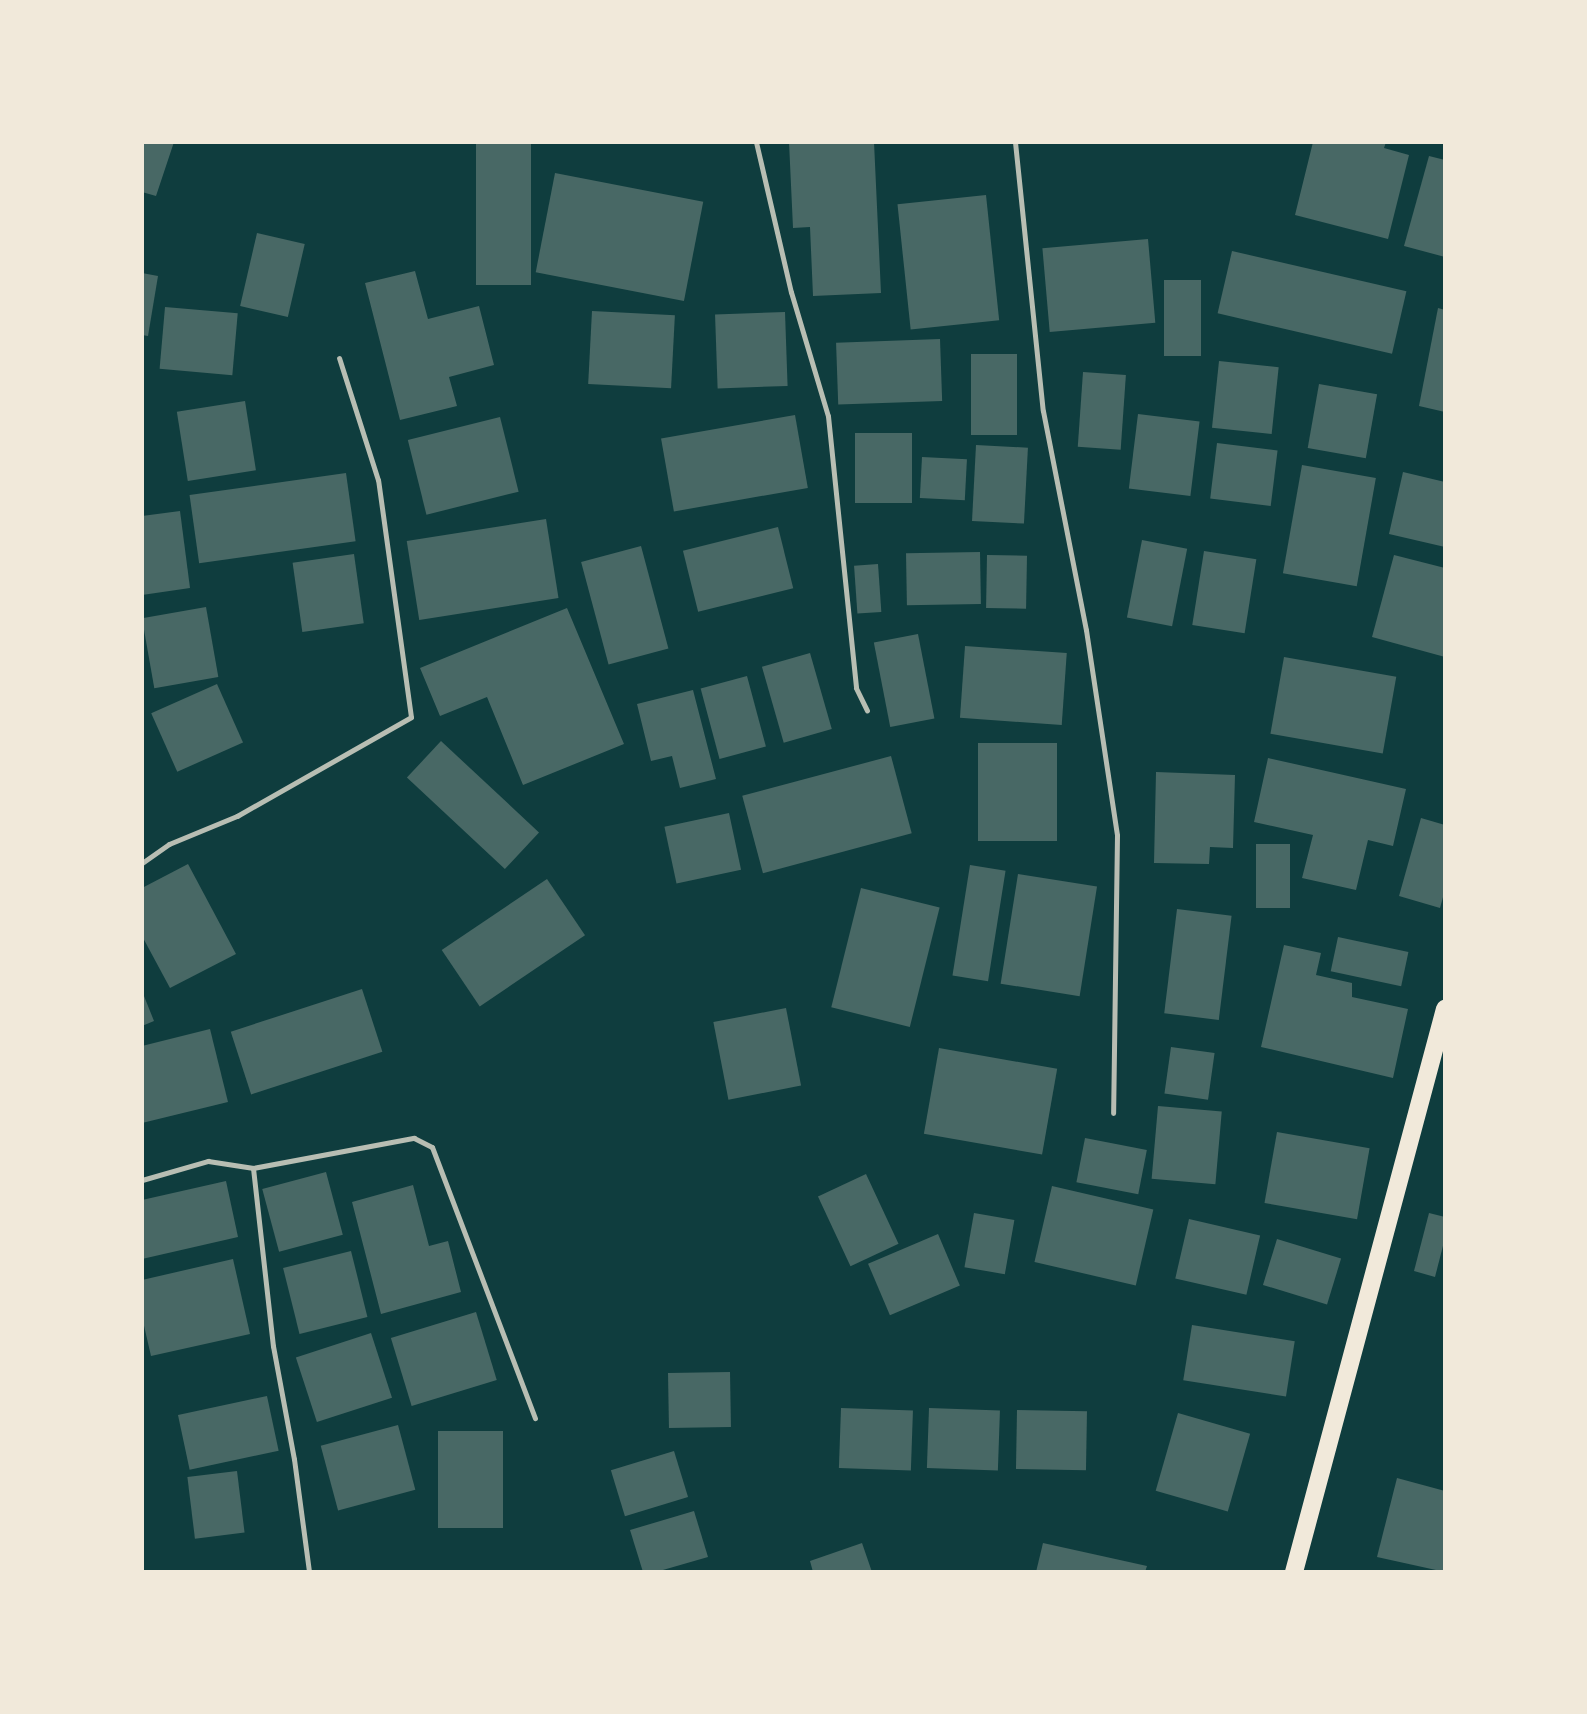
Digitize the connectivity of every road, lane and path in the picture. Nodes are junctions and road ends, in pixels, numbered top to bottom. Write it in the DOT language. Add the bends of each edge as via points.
graph roads {
  1 [pos="757,142"];
  2 [pos="1015,142"];
  3 [pos="339,358"];
  4 [pos="867,711"];
  5 [pos="142,863"];
  6 [pos="1445,1009"];
  7 [pos="1112,1113"];
  8 [pos="253,1168"];
  9 [pos="142,1180"];
  10 [pos="535,1418"];
  11 [pos="309,1572"];
  12 [pos="1294,1572"];
  1 -- 4 [label="lane" via="791,292 828,416 856,688"];
  2 -- 7 [label="lane" via="1043,411 1086,630 1117,835"];
  3 -- 5 [label="lane" via="378,480 411,717 237,816 169,844"];
  6 -- 12 [label="main road"];
  8 -- 9 [label="lane" via="208,1161"];
  8 -- 10 [label="lane" via="414,1138 432,1147"];
  8 -- 11 [label="lane" via="273,1346"];
}
